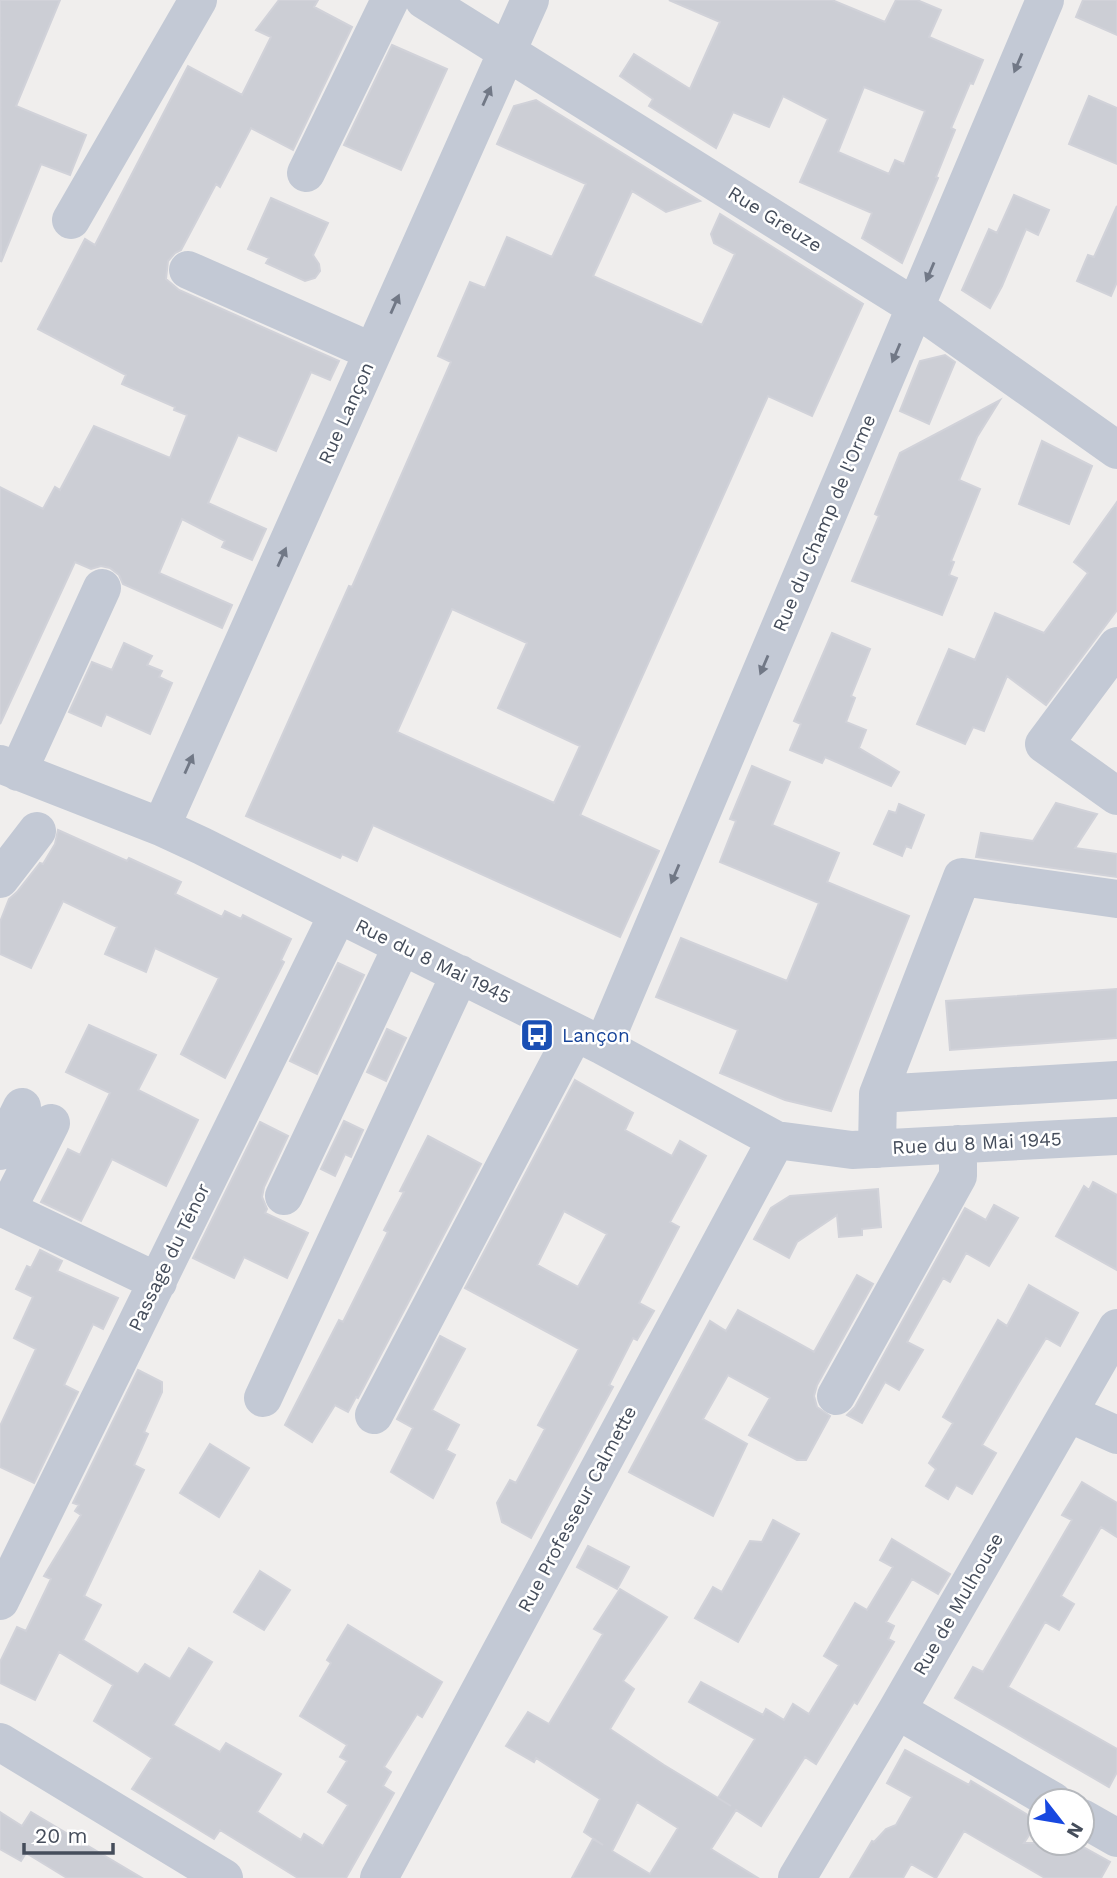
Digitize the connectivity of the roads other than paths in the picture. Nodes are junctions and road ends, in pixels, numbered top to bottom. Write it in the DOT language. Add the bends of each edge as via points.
graph roads {
  1 [pos="198,0"];
  2 [pos="390,0"];
  3 [pos="424,0"];
  4 [pos="530,0"];
  5 [pos="1045,0"];
  6 [pos="508,52"];
  7 [pos="306,173"];
  8 [pos="71,220"];
  9 [pos="188,270"];
  10 [pos="915,307"];
  11 [pos="373,352"];
  12 [pos="1117,450"];
  13 [pos="102,588"];
  14 [pos="1117,646"];
  15 [pos="9,768"];
  16 [pos="1117,796"];
  17 [pos="161,827"];
  18 [pos="37,831"];
  19 [pos="0,878"];
  20 [pos="1117,899"];
  21 [pos="338,914"];
  22 [pos="402,946"];
  23 [pos="460,974"];
  24 [pos="589,1039"];
  25 [pos="1117,1080"];
  26 [pos="878,1094"];
  27 [pos="1117,1136"];
  28 [pos="776,1140"];
  29 [pos="958,1144"];
  30 [pos="877,1149"];
  31 [pos="0,1152"];
  32 [pos="284,1196"];
  33 [pos="158,1282"];
  34 [pos="1117,1328"];
  35 [pos="836,1396"];
  36 [pos="262,1398"];
  37 [pos="1068,1413"];
  38 [pos="374,1415"];
  39 [pos="1117,1435"];
  40 [pos="0,1601"];
  41 [pos="897,1710"];
  42 [pos="0,1742"];
  43 [pos="1029,1787"];
  44 [pos="1096,1826"];
  45 [pos="1117,1838"];
  46 [pos="206,1873"];
  47 [pos="379,1878"];
  48 [pos="797,1878"];
  1 -- 8 [label="street"];
  2 -- 7 [label="street"];
  3 -- 6 [label="street, Rue Greuze"];
  4 -- 6 [label="street, Rue Lançon"];
  5 -- 10 [label="street, Rue du Champ de l'Orme, one-way"];
  6 -- 10 [label="street, Rue Greuze"];
  11 -- 6 [label="street, Rue Lançon, one-way"];
  9 -- 11 [label="street"];
  10 -- 12 [label="street, Rue Greuze"];
  10 -- 24 [label="street, Rue du Champ de l'Orme, one-way"];
  17 -- 11 [label="street, Rue Lançon, one-way"];
  13 -- 15 [label="street"];
  14 -- 16 [label="street" via="1044,744"];
  15 -- 17 [label="street, Rue du 8 Mai 1945"];
  17 -- 21 [label="street, Rue du 8 Mai 1945"];
  18 -- 19 [label="street"];
  20 -- 26 [label="street" via="962,877"];
  21 -- 22 [label="street, Rue du 8 Mai 1945"];
  21 -- 33 [label="street, Passage du Ténor"];
  22 -- 23 [label="street, Rue du 8 Mai 1945"];
  22 -- 32 [label="street"];
  23 -- 24 [label="street, Rue du 8 Mai 1945"];
  23 -- 36 [label="street"];
  24 -- 28 [label="street, Rue du 8 Mai 1945"];
  24 -- 38 [label="street, Rue du Champ de l'Orme"];
  25 -- 26 [label="street"];
  26 -- 30 [label="street"];
  27 -- 29 [label="street, Rue du 8 Mai 1945"];
  28 -- 30 [label="street, Rue du 8 Mai 1945"];
  28 -- 47 [label="street, Rue Professeur Calmette"];
  29 -- 30 [label="street, Rue du 8 Mai 1945"];
  29 -- 35 [label="street" via="958,1176"];
  31 -- 33 [label="street" via="37,1115 7,1210"];
  33 -- 40 [label="street, Passage du Ténor"];
  34 -- 37 [label="street, Rue de Mulhouse"];
  37 -- 39 [label="street"];
  37 -- 41 [label="street, Rue de Mulhouse"];
  41 -- 43 [label="street"];
  41 -- 48 [label="street, Rue de Mulhouse"];
  42 -- 46 [label="street"];
  44 -- 45 [label="street"];
}
